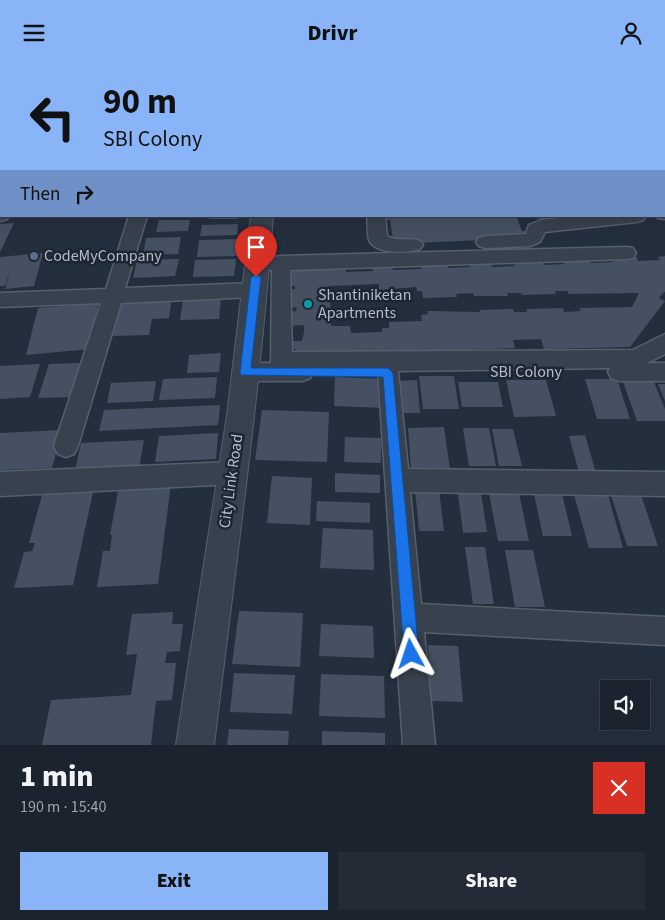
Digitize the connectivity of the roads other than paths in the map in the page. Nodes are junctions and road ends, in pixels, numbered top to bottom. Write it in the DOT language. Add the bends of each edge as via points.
graph roads {
  1 [pos="138,217"];
  2 [pos="262,217"];
  3 [pos="376,217"];
  4 [pos="626,217"];
  5 [pos="627,253"];
  6 [pos="264,272"];
  7 [pos="114,296"];
  8 [pos="0,300"];
  9 [pos="665,342"];
  10 [pos="245,372"];
  11 [pos="665,372"];
  12 [pos="388,373"];
  13 [pos="66,446"];
  14 [pos="233,473"];
  15 [pos="398,480"];
  16 [pos="0,483"];
  17 [pos="665,483"];
  18 [pos="408,617"];
  19 [pos="665,631"];
  20 [pos="195,745"];
  21 [pos="419,745"];
  1 -- 7 [label="street"];
  2 -- 6 [label="street, City Link Road"];
  3 -- 4 [label="street" via="378,239 392,246 531,240 535,229 542,225"];
  5 -- 6 [label="street"];
  6 -- 7 [label="street"];
  6 -- 9 [label="street" via="281,361 633,359 644,357"];
  6 -- 10 [label="street, City Link Road"];
  7 -- 8 [label="street"];
  7 -- 13 [label="street"];
  10 -- 12 [label="street, SBI Colony"];
  10 -- 14 [label="street, City Link Road"];
  11 -- 12 [label="street, SBI Colony"];
  12 -- 15 [label="street"];
  14 -- 16 [label="street"];
  14 -- 20 [label="street, City Link Road"];
  15 -- 17 [label="street"];
  15 -- 18 [label="street"];
  18 -- 19 [label="street"];
  18 -- 21 [label="street"];
}
